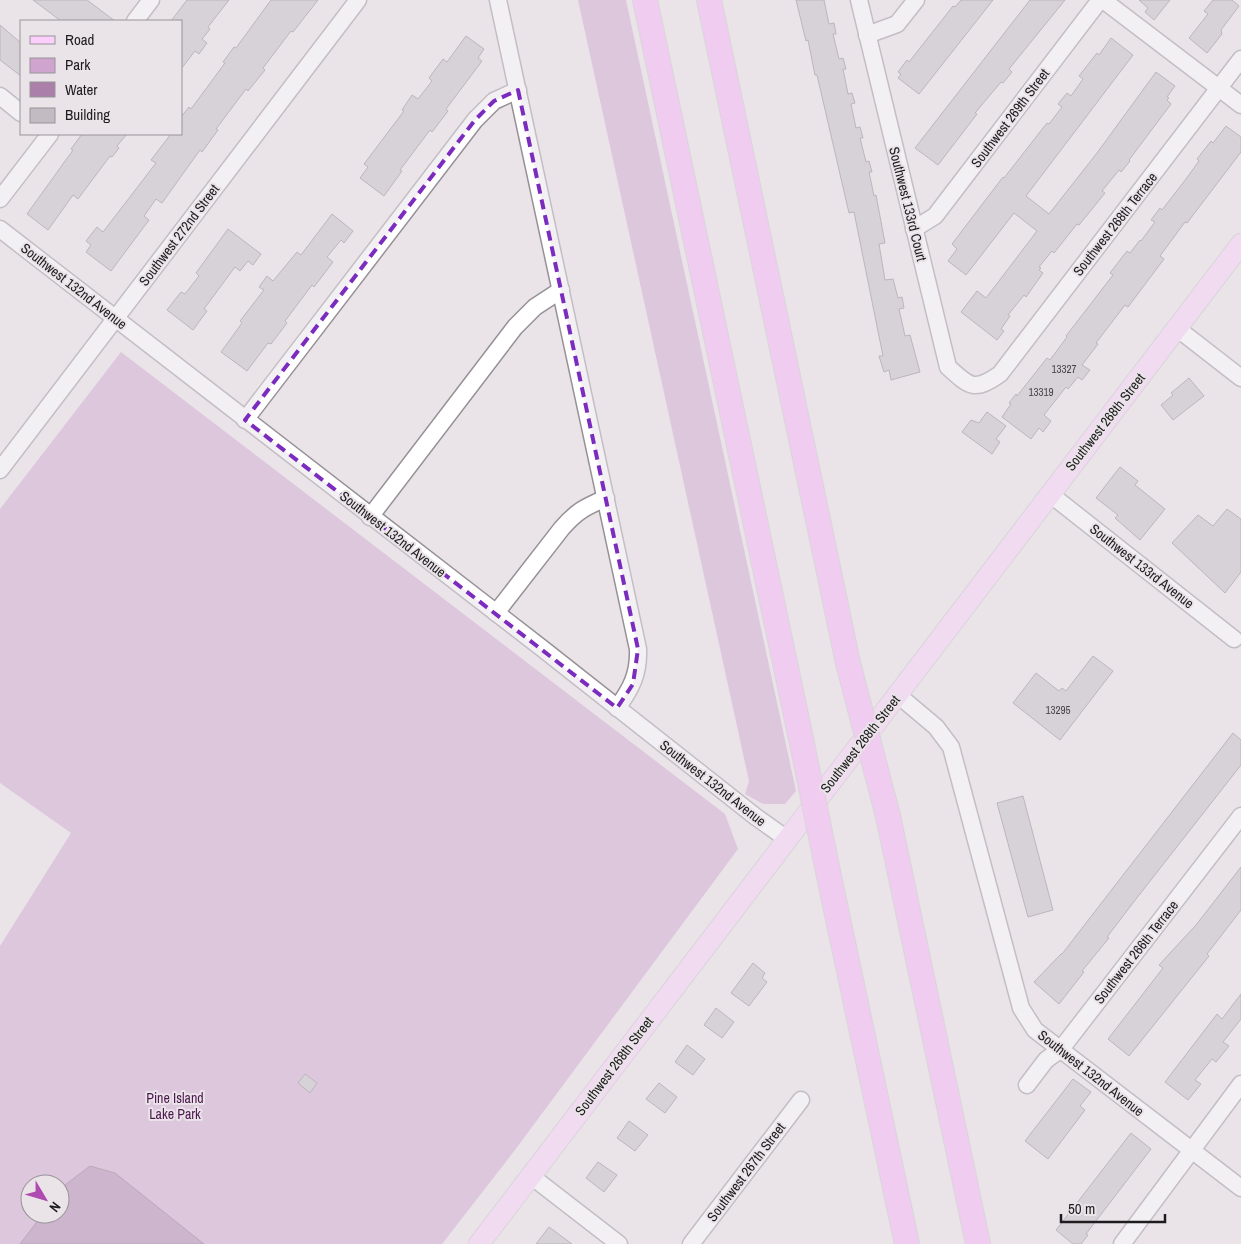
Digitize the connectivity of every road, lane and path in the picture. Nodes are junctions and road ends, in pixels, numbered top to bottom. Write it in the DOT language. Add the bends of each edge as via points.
graph roads {
  1 [pos="358,0"];
  2 [pos="498,0"];
  3 [pos="645,0"];
  4 [pos="709,0"];
  5 [pos="858,0"];
  6 [pos="916,0"];
  7 [pos="1102,0"];
  8 [pos="867,35"];
  9 [pos="1241,59"];
  10 [pos="1219,88"];
  11 [pos="518,90"];
  12 [pos="0,96"];
  13 [pos="1241,105"];
  14 [pos="20,112"];
  15 [pos="48,135"];
  16 [pos="0,199"];
  17 [pos="0,229"];
  18 [pos="914,229"];
  19 [pos="1241,244"];
  20 [pos="561,290"];
  21 [pos="116,318"];
  22 [pos="1178,329"];
  23 [pos="1241,378"];
  24 [pos="984,385"];
  25 [pos="245,420"];
  26 [pos="0,470"];
  27 [pos="1050,494"];
  28 [pos="606,498"];
  29 [pos="370,517"];
  30 [pos="496,613"];
  31 [pos="1234,639"];
  32 [pos="898,695"];
  33 [pos="617,708"];
  34 [pos="1241,816"];
  35 [pos="786,839"];
  36 [pos="1061,1049"];
  37 [pos="1241,1084"];
  38 [pos="1027,1085"];
  39 [pos="801,1100"];
  40 [pos="1192,1151"];
  41 [pos="531,1176"];
  42 [pos="1241,1188"];
  43 [pos="479,1244"];
  44 [pos="619,1244"];
  45 [pos="691,1244"];
  46 [pos="907,1244"];
  47 [pos="978,1244"];
  48 [pos="1122,1244"];
  1 -- 21 [label="street, Southwest 272nd Street"];
  2 -- 11 [label="street"];
  3 -- 46 [label="highway, bridge"];
  4 -- 47 [label="highway, bridge" via="848,663 888,816"];
  5 -- 8 [label="street, Southwest 133rd Court"];
  6 -- 8 [label="street" via="897,24"];
  7 -- 10 [label="street"];
  7 -- 18 [label="street, Southwest 269th Street" via="935,216"];
  8 -- 18 [label="street, Southwest 133rd Court"];
  9 -- 10 [label="street, Southwest 268th Terrace"];
  10 -- 13 [label="street"];
  10 -- 24 [label="street, Southwest 268th Terrace" via="1000,374"];
  11 -- 20 [label="street"];
  11 -- 25 [label="street" via="494,101 475,120"];
  12 -- 14 [label="street"];
  15 -- 16 [label="street"];
  17 -- 21 [label="street, Southwest 132nd Avenue"];
  18 -- 24 [label="street, Southwest 133rd Court" via="948,367 970,385"];
  19 -- 22 [label="main road, Southwest 268th Street"];
  20 -- 28 [label="street"];
  20 -- 29 [label="street" via="535,307 515,327"];
  21 -- 25 [label="street, Southwest 132nd Avenue"];
  21 -- 26 [label="street, Southwest 272nd Street"];
  22 -- 23 [label="street"];
  22 -- 27 [label="main road, Southwest 268th Street"];
  25 -- 29 [label="street, Southwest 132nd Avenue"];
  27 -- 31 [label="street, Southwest 133rd Avenue"];
  27 -- 32 [label="main road, Southwest 268th Street"];
  28 -- 30 [label="street" via="572,517"];
  28 -- 33 [label="street" via="638,656 633,684"];
  29 -- 30 [label="street, Southwest 132nd Avenue"];
  30 -- 33 [label="street, Southwest 132nd Avenue"];
  32 -- 35 [label="main road, Southwest 268th Street"];
  32 -- 36 [label="street, Southwest 132nd Avenue" via="936,727 951,747 1021,1008 1035,1030"];
  33 -- 35 [label="street, Southwest 132nd Avenue"];
  34 -- 36 [label="street, Southwest 266th Terrace"];
  35 -- 41 [label="main road, Southwest 268th Street"];
  36 -- 38 [label="street, Southwest 266th Terrace" via="1046,1060"];
  36 -- 40 [label="street, Southwest 132nd Avenue"];
  37 -- 40 [label="street"];
  39 -- 45 [label="street, Southwest 267th Street"];
  40 -- 42 [label="street, Southwest 132nd Avenue"];
  40 -- 48 [label="street"];
  41 -- 43 [label="main road, Southwest 268th Street"];
  41 -- 44 [label="street"];
}
